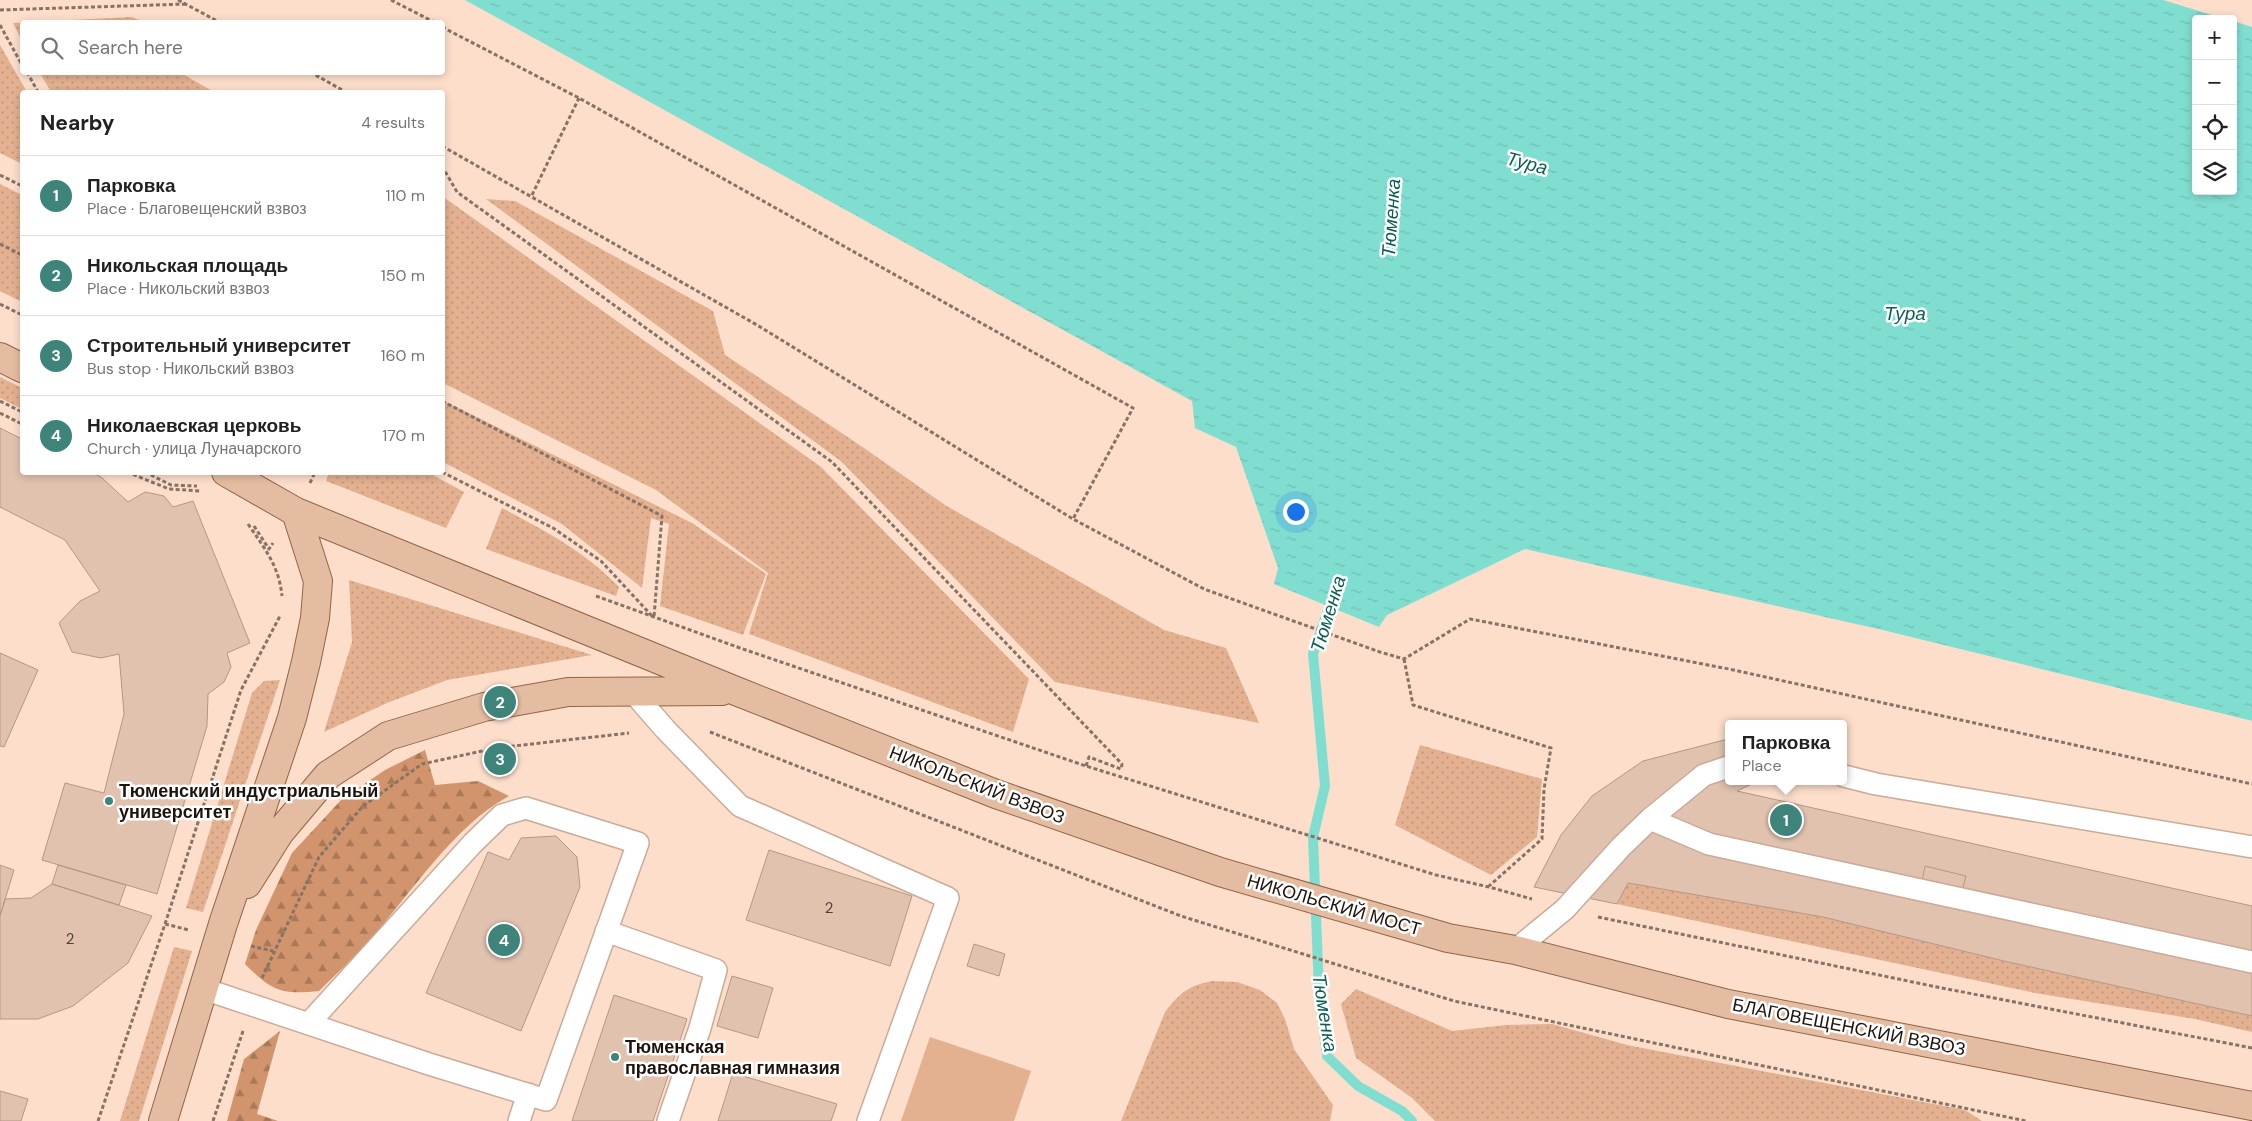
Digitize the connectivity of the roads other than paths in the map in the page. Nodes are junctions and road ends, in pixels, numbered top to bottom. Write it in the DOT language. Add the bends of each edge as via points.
graph roads {
  1 [pos="0,357"];
  2 [pos="20,367"];
  3 [pos="231,475"];
  4 [pos="296,512"];
  5 [pos="632,691"];
  6 [pos="736,691"];
  7 [pos="1725,768"];
  8 [pos="1847,777"];
  9 [pos="1650,819"];
  10 [pos="2252,847"];
  11 [pos="1220,872"];
  12 [pos="223,924"];
  13 [pos="606,931"];
  14 [pos="1448,938"];
  15 [pos="1515,950"];
  16 [pos="2252,962"];
  17 [pos="204,989"];
  18 [pos="309,1023"];
  19 [pos="528,1094"];
  20 [pos="2252,1106"];
  21 [pos="163,1121"];
  22 [pos="519,1121"];
  23 [pos="668,1121"];
  24 [pos="868,1121"];
  1 -- 2 [label="main road"];
  3 -- 4 [label="main road, НИКОЛЬСКИЙ ВЗВОЗ"];
  4 -- 6 [label="main road, НИКОЛЬСКИЙ ВЗВОЗ"];
  4 -- 12 [label="main road" via="318,581 315,618 292,718"];
  5 -- 6 [label="main road"];
  5 -- 12 [label="main road" via="568,692 493,706 388,736 328,775 280,832"];
  5 -- 24 [label="lane" via="740,806 948,898"];
  6 -- 11 [label="main road, НИКОЛЬСКИЙ ВЗВОЗ" via="996,794"];
  7 -- 9 [label="lane" via="1704,775"];
  8 -- 10 [label="lane"];
  9 -- 15 [label="lane" via="1565,909"];
  9 -- 16 [label="lane" via="1709,844"];
  11 -- 14 [label="main road, НИКОЛЬСКИЙ МОСТ"];
  12 -- 17 [label="main road"];
  13 -- 18 [label="lane" via="638,843 526,808 502,815"];
  13 -- 19 [label="lane" via="546,1100"];
  13 -- 23 [label="lane" via="716,970"];
  14 -- 15 [label="main road, БЛАГОВЕЩЕНСКИЙ ВЗВОЗ"];
  15 -- 20 [label="main road, БЛАГОВЕЩЕНСКИЙ ВЗВОЗ" via="1728,1004"];
  17 -- 18 [label="lane"];
  17 -- 21 [label="main road"];
  18 -- 19 [label="lane"];
  19 -- 22 [label="lane"];
}
